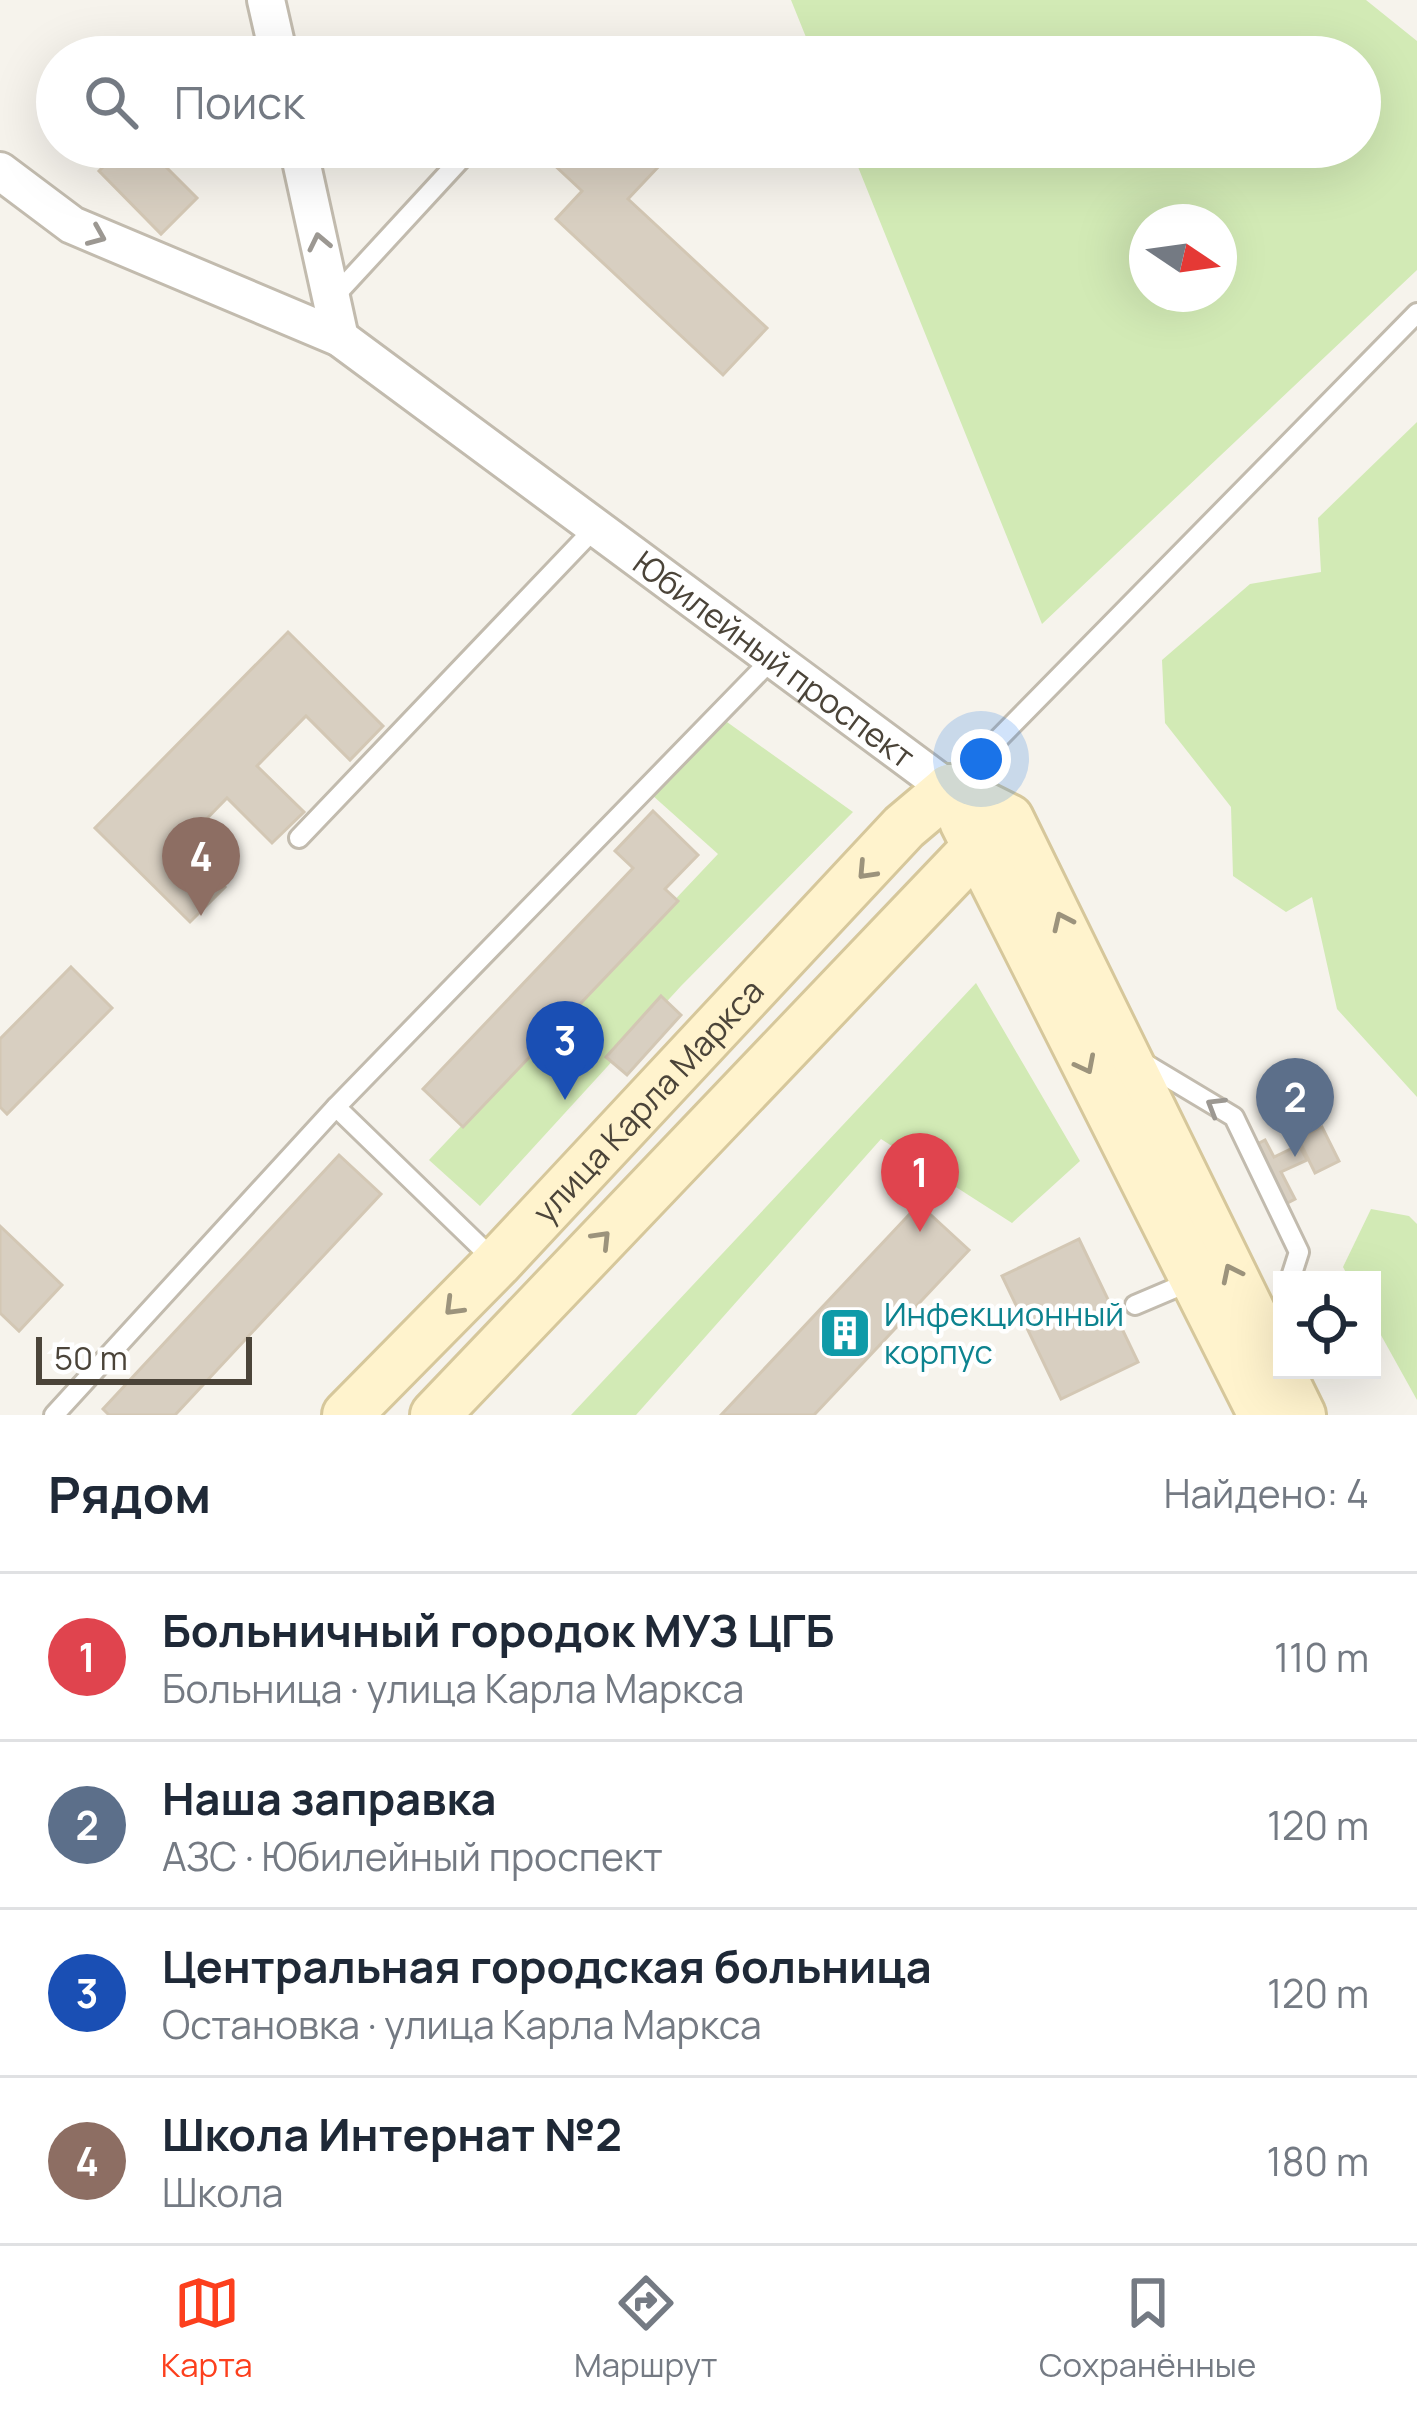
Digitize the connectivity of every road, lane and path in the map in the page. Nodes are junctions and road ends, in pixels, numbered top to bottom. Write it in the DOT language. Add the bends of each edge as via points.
graph roads {
  1 [pos="266,0"];
  2 [pos="274,36"];
  3 [pos="302,168"];
  4 [pos="453,168"];
  5 [pos="0,171"];
  6 [pos="331,301"];
  7 [pos="1417,313"];
  8 [pos="340,338"];
  9 [pos="594,529"];
  10 [pos="771,660"];
  11 [pos="949,789"];
  12 [pos="299,838"];
  13 [pos="977,847"];
  14 [pos="1124,1051"];
  15 [pos="336,1107"];
  16 [pos="497,1263"];
  17 [pos="1293,1271"];
  18 [pos="1194,1280"];
  19 [pos="1135,1305"];
  20 [pos="353,1413"];
  21 [pos="54,1415"];
  22 [pos="434,1415"];
  23 [pos="1263,1415"];
  24 [pos="1301,1415"];
  1 -- 2 [label="street"];
  6 -- 3 [label="street, one-way"];
  4 -- 6 [label="lane"];
  5 -- 8 [label="street, Юбилейный проспект, one-way" via="72,225"];
  6 -- 8 [label="street"];
  7 -- 11 [label="lane"];
  8 -- 9 [label="street, Юбилейный проспект"];
  9 -- 10 [label="street, Юбилейный проспект"];
  9 -- 12 [label="lane"];
  10 -- 11 [label="street, Юбилейный проспект"];
  10 -- 15 [label="lane"];
  11 -- 13 [label="main road"];
  14 -- 11 [label="main road, Юбилейный проспект, one-way" via="1009,819"];
  11 -- 16 [label="main road, улица Карла Маркса, one-way" via="904,827"];
  13 -- 18 [label="main road, one-way"];
  22 -- 13 [label="main road, улица Карла Маркса, one-way"];
  17 -- 14 [label="lane, one-way" via="1298,1252 1234,1117"];
  24 -- 14 [label="main road, Юбилейный проспект, one-way" via="1271,1338"];
  15 -- 16 [label="lane"];
  15 -- 21 [label="lane"];
  16 -- 20 [label="main road, улица Карла Маркса, one-way"];
  18 -- 19 [label="lane"];
  18 -- 23 [label="main road"];
}
